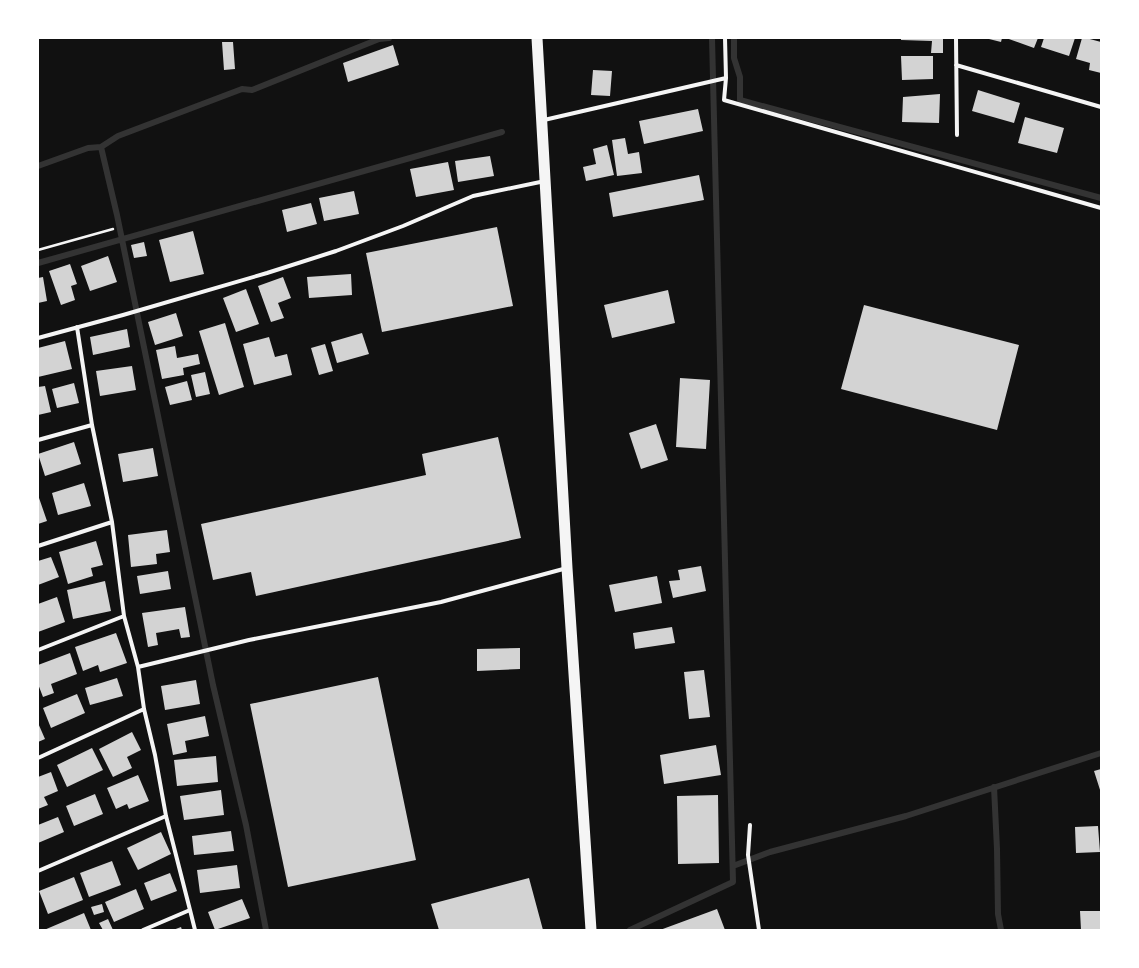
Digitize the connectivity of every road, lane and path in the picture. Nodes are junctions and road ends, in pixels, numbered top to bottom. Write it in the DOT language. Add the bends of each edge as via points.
graph roads {
  1 [pos="537,38"];
  2 [pos="725,38"];
  3 [pos="956,38"];
  4 [pos="956,65"];
  5 [pos="726,78"];
  6 [pos="1101,107"];
  7 [pos="542,121"];
  8 [pos="957,135"];
  9 [pos="546,181"];
  10 [pos="1101,208"];
  11 [pos="113,229"];
  12 [pos="38,250"];
  13 [pos="77,326"];
  14 [pos="38,338"];
  15 [pos="92,426"];
  16 [pos="38,440"];
  17 [pos="112,522"];
  18 [pos="38,546"];
  19 [pos="568,568"];
  20 [pos="124,616"];
  21 [pos="38,650"];
  22 [pos="138,666"];
  23 [pos="144,709"];
  24 [pos="38,758"];
  25 [pos="166,816"];
  26 [pos="750,825"];
  27 [pos="38,871"];
  28 [pos="190,910"];
  29 [pos="143,930"];
  30 [pos="195,930"];
  31 [pos="591,930"];
  32 [pos="759,930"];
  1 -- 7 [label="highway"];
  2 -- 5 [label="street"];
  3 -- 4 [label="street"];
  4 -- 6 [label="street"];
  4 -- 8 [label="street"];
  5 -- 7 [label="street"];
  5 -- 10 [label="street" via="724,100"];
  7 -- 9 [label="highway"];
  9 -- 13 [label="street" via="473,196 404,226 336,251"];
  9 -- 19 [label="highway"];
  11 -- 12 [label="path"];
  13 -- 14 [label="street"];
  13 -- 15 [label="street"];
  15 -- 16 [label="street"];
  15 -- 17 [label="street"];
  17 -- 18 [label="street"];
  17 -- 20 [label="street"];
  19 -- 22 [label="street" via="441,602 249,640"];
  19 -- 31 [label="highway"];
  20 -- 21 [label="street"];
  20 -- 22 [label="street"];
  22 -- 23 [label="street"];
  23 -- 24 [label="street"];
  23 -- 25 [label="street"];
  25 -- 27 [label="street"];
  25 -- 28 [label="street"];
  26 -- 32 [label="street" via="748,855"];
  28 -- 29 [label="street"];
  28 -- 30 [label="street"];
}
